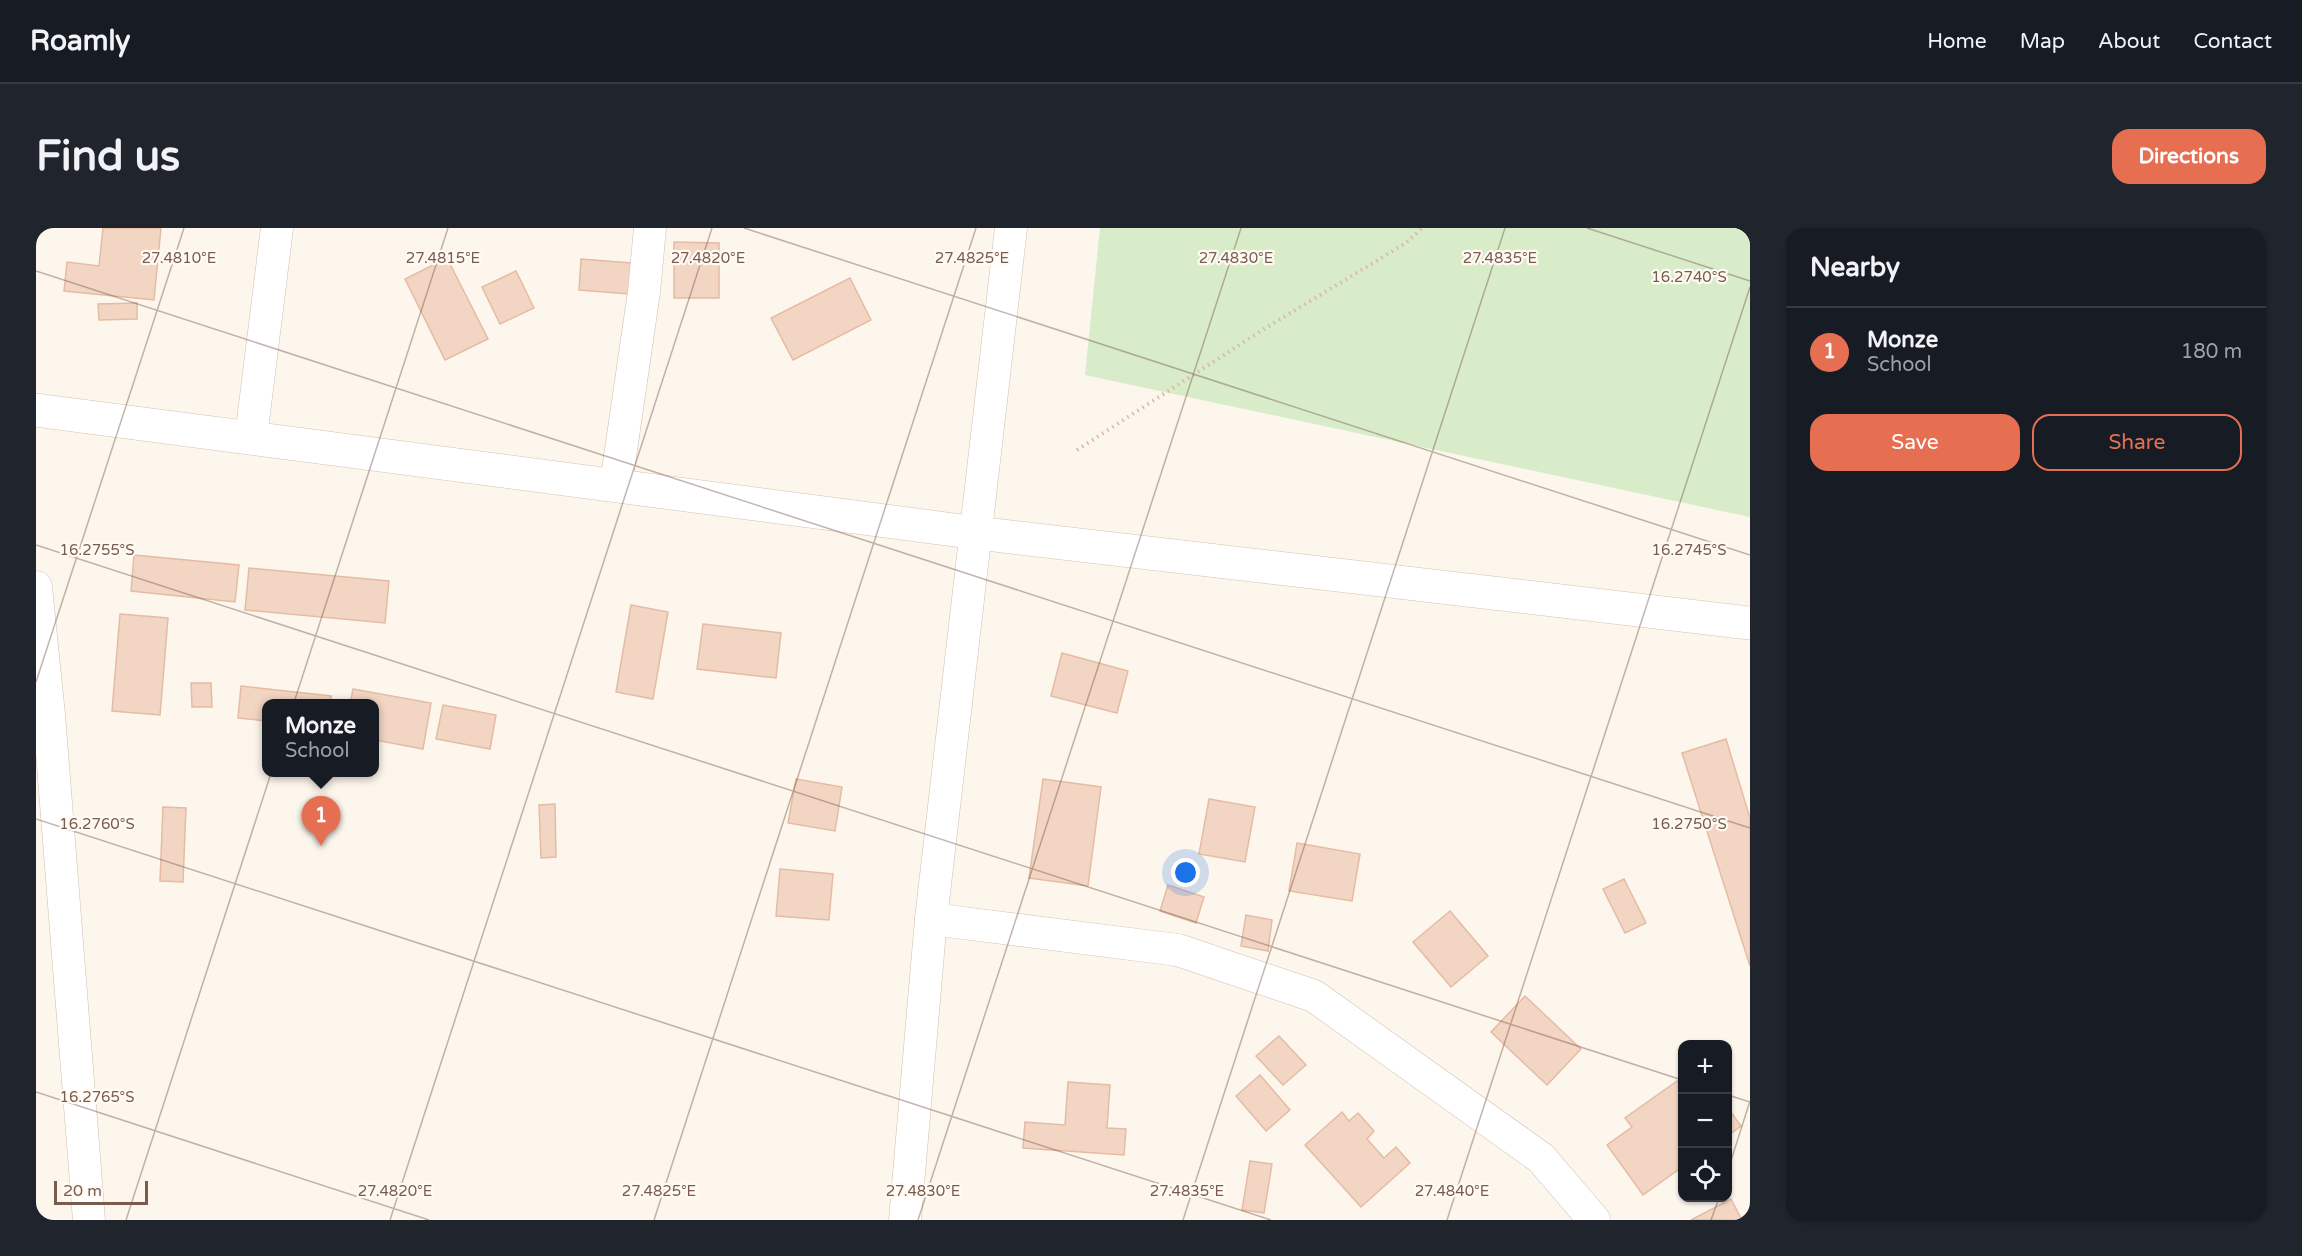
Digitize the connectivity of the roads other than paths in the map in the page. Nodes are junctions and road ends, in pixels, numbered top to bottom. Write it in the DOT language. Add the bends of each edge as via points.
graph roads {
  1 [pos="277,228"];
  2 [pos="650,228"];
  3 [pos="1011,228"];
  4 [pos="36,410"];
  5 [pos="251,437"];
  6 [pos="616,484"];
  7 [pos="977,533"];
  8 [pos="36,587"];
  9 [pos="1750,623"];
  10 [pos="931,919"];
  11 [pos="89,1220"];
  12 [pos="905,1220"];
  13 [pos="1594,1220"];
  1 -- 5 [label="street"];
  2 -- 6 [label="street"];
  3 -- 7 [label="street"];
  4 -- 5 [label="street"];
  5 -- 6 [label="street"];
  6 -- 7 [label="street"];
  7 -- 9 [label="street"];
  7 -- 10 [label="street"];
  8 -- 11 [label="street"];
  10 -- 12 [label="street"];
  10 -- 13 [label="street" via="1178,950 1314,996 1541,1158"];
}
